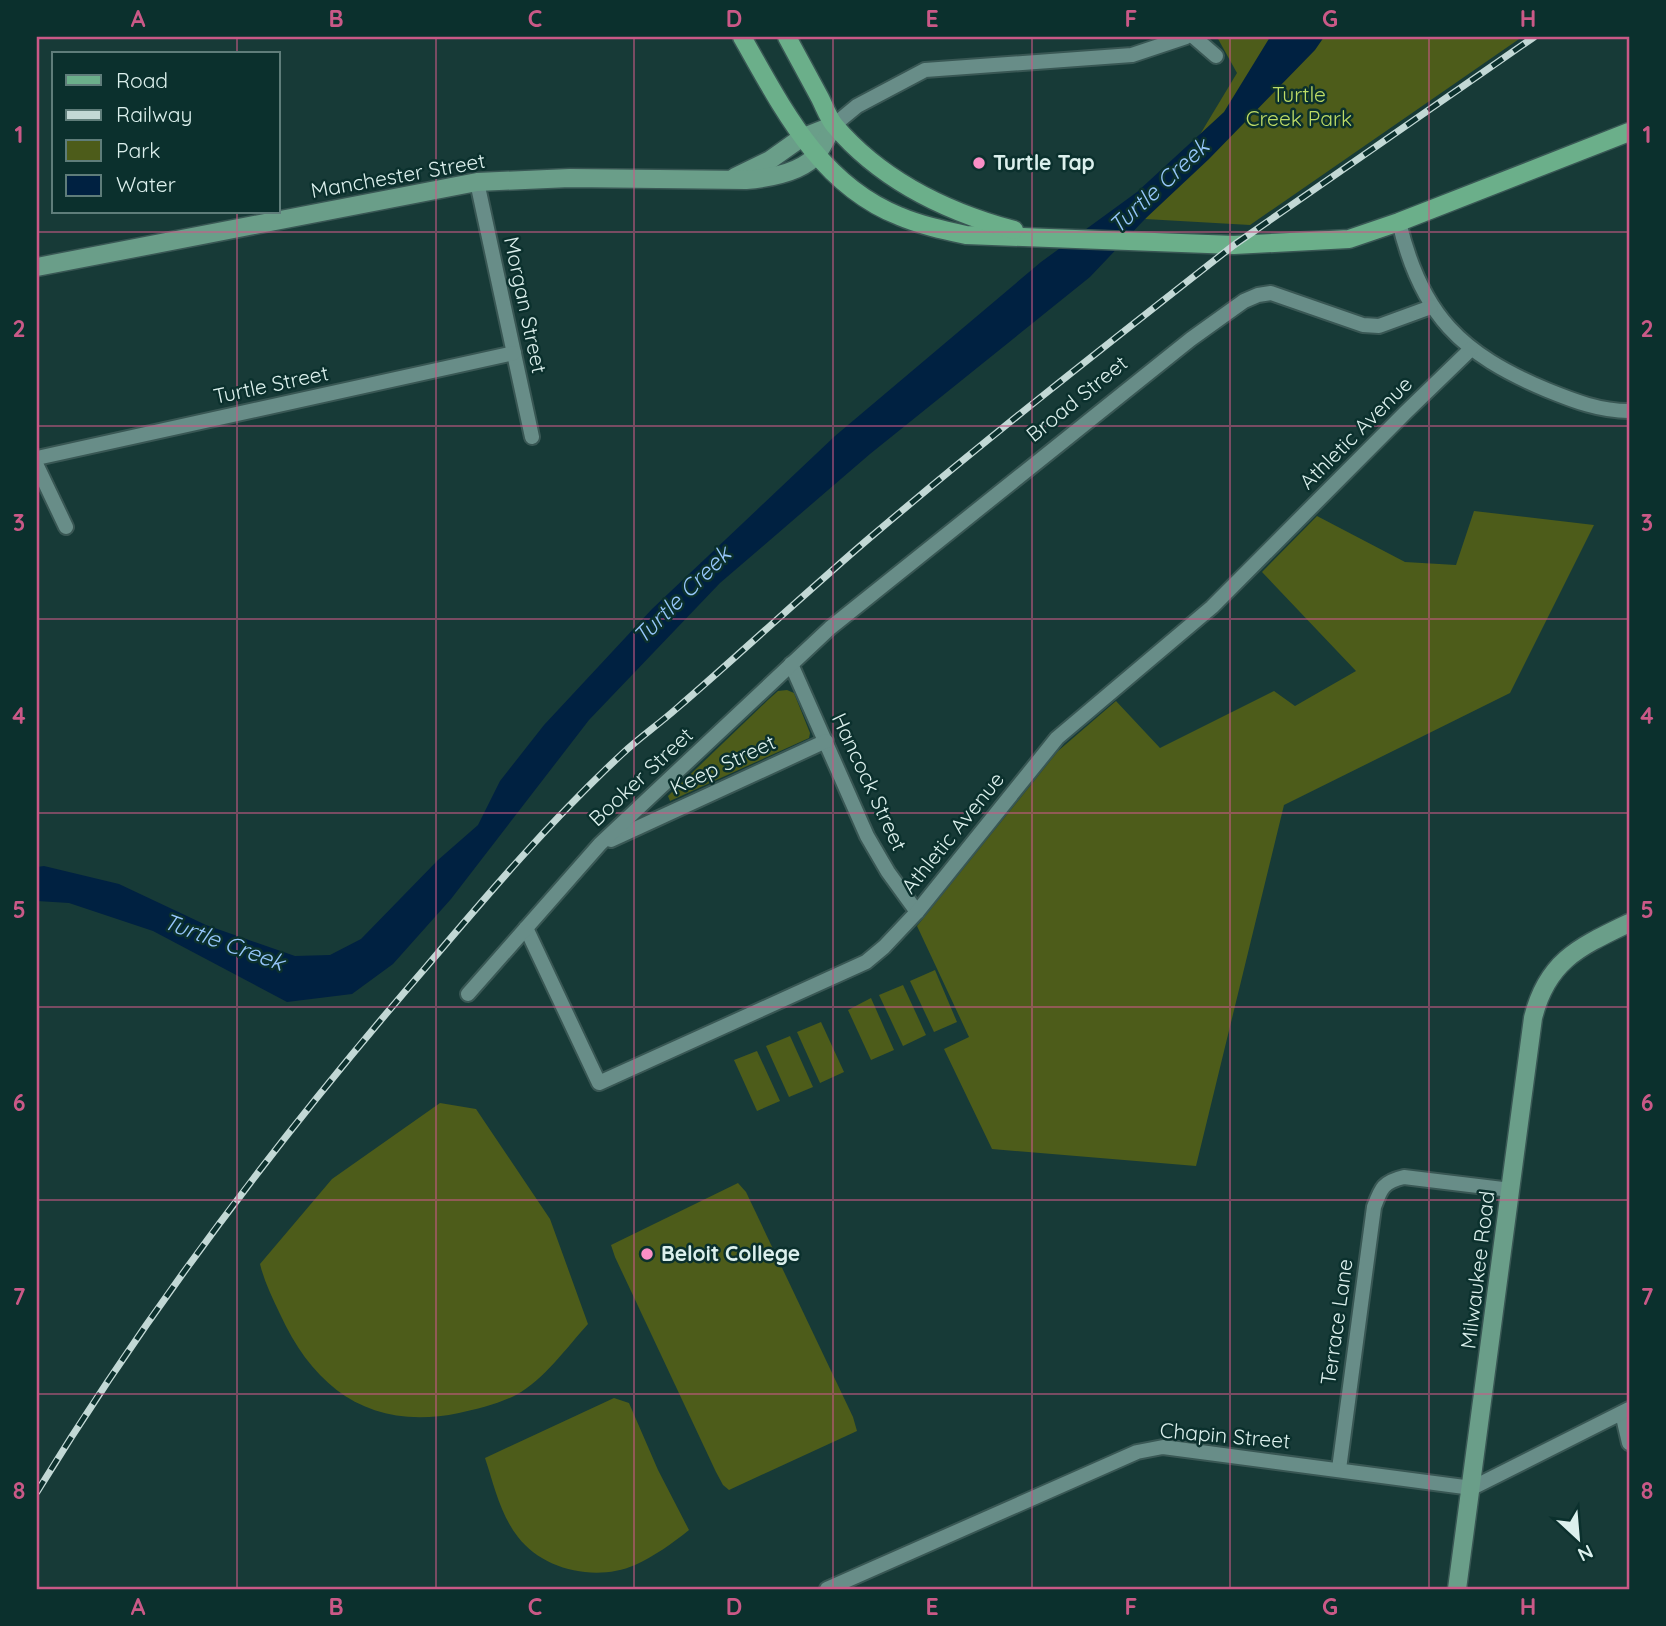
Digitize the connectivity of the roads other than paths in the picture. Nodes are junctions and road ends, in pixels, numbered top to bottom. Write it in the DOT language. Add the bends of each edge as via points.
graph roads {
  1 [pos="742,37"];
  2 [pos="787,37"];
  3 [pos="1186,37"];
  4 [pos="1194,37"];
  5 [pos="1216,56"];
  6 [pos="834,125"];
  7 [pos="1629,132"];
  8 [pos="801,138"];
  9 [pos="816,155"];
  10 [pos="729,180"];
  11 [pos="477,182"];
  12 [pos="1399,222"];
  13 [pos="1037,237"];
  14 [pos="37,267"];
  15 [pos="1431,307"];
  16 [pos="1471,349"];
  17 [pos="514,353"];
  18 [pos="1629,411"];
  19 [pos="532,437"];
  20 [pos="37,458"];
  21 [pos="37,466"];
  22 [pos="66,527"];
  23 [pos="791,664"];
  24 [pos="826,741"];
  25 [pos="600,844"];
  26 [pos="916,912"];
  27 [pos="1629,923"];
  28 [pos="526,928"];
  29 [pos="468,994"];
  30 [pos="1511,1190"];
  31 [pos="1625,1411"];
  32 [pos="1629,1443"];
  33 [pos="1339,1469"];
  34 [pos="1472,1488"];
  35 [pos="827,1589"];
  36 [pos="1457,1589"];
  1 -- 8 [label="main road"];
  2 -- 6 [label="main road"];
  3 -- 6 [label="street" via="1132,55 925,70 857,106"];
  4 -- 5 [label="street"];
  6 -- 8 [label="street, Manchester Street"];
  6 -- 9 [label="street, Manchester Street"];
  6 -- 13 [label="main road" via="894,179 960,213"];
  7 -- 12 [label="main road"];
  8 -- 9 [label="main road"];
  8 -- 10 [label="street, Manchester Street"];
  9 -- 10 [label="street, Manchester Street" via="769,178"];
  9 -- 13 [label="main road" via="844,183 897,216 966,235"];
  10 -- 11 [label="street, Manchester Street"];
  11 -- 14 [label="street, Manchester Street"];
  11 -- 17 [label="street, Morgan Street"];
  12 -- 13 [label="main road" via="1349,239 1234,245"];
  12 -- 15 [label="street" via="1406,254"];
  15 -- 16 [label="street"];
  15 -- 23 [label="street, Broad Street" via="1379,326 1363,325 1271,293 1244,301 1125,390"];
  16 -- 18 [label="street" via="1506,372 1550,391 1592,407"];
  16 -- 26 [label="street, Athletic Avenue" via="1212,607 1057,738"];
  17 -- 19 [label="street, Morgan Street"];
  17 -- 20 [label="street, Turtle Street"];
  21 -- 22 [label="street"];
  23 -- 24 [label="street, Hancock Street"];
  23 -- 25 [label="street, Booker Street"];
  24 -- 25 [label="street, Keep Street"];
  24 -- 26 [label="street, Hancock Street" via="867,835"];
  25 -- 28 [label="street, Booker Street"];
  26 -- 28 [label="street, Athletic Avenue" via="875,956 853,970 599,1083"];
  27 -- 30 [label="street, Milwaukee Road" via="1589,943 1561,964 1539,994"];
  28 -- 29 [label="street"];
  30 -- 33 [label="street, Terrace Lane" via="1404,1177 1385,1184 1374,1207"];
  30 -- 34 [label="street, Milwaukee Road"];
  31 -- 32 [label="street"];
  31 -- 34 [label="street"];
  33 -- 34 [label="street, Chapin Street"];
  33 -- 35 [label="street, Chapin Street" via="1163,1447 1137,1452"];
  34 -- 36 [label="street, Milwaukee Road"];
}
